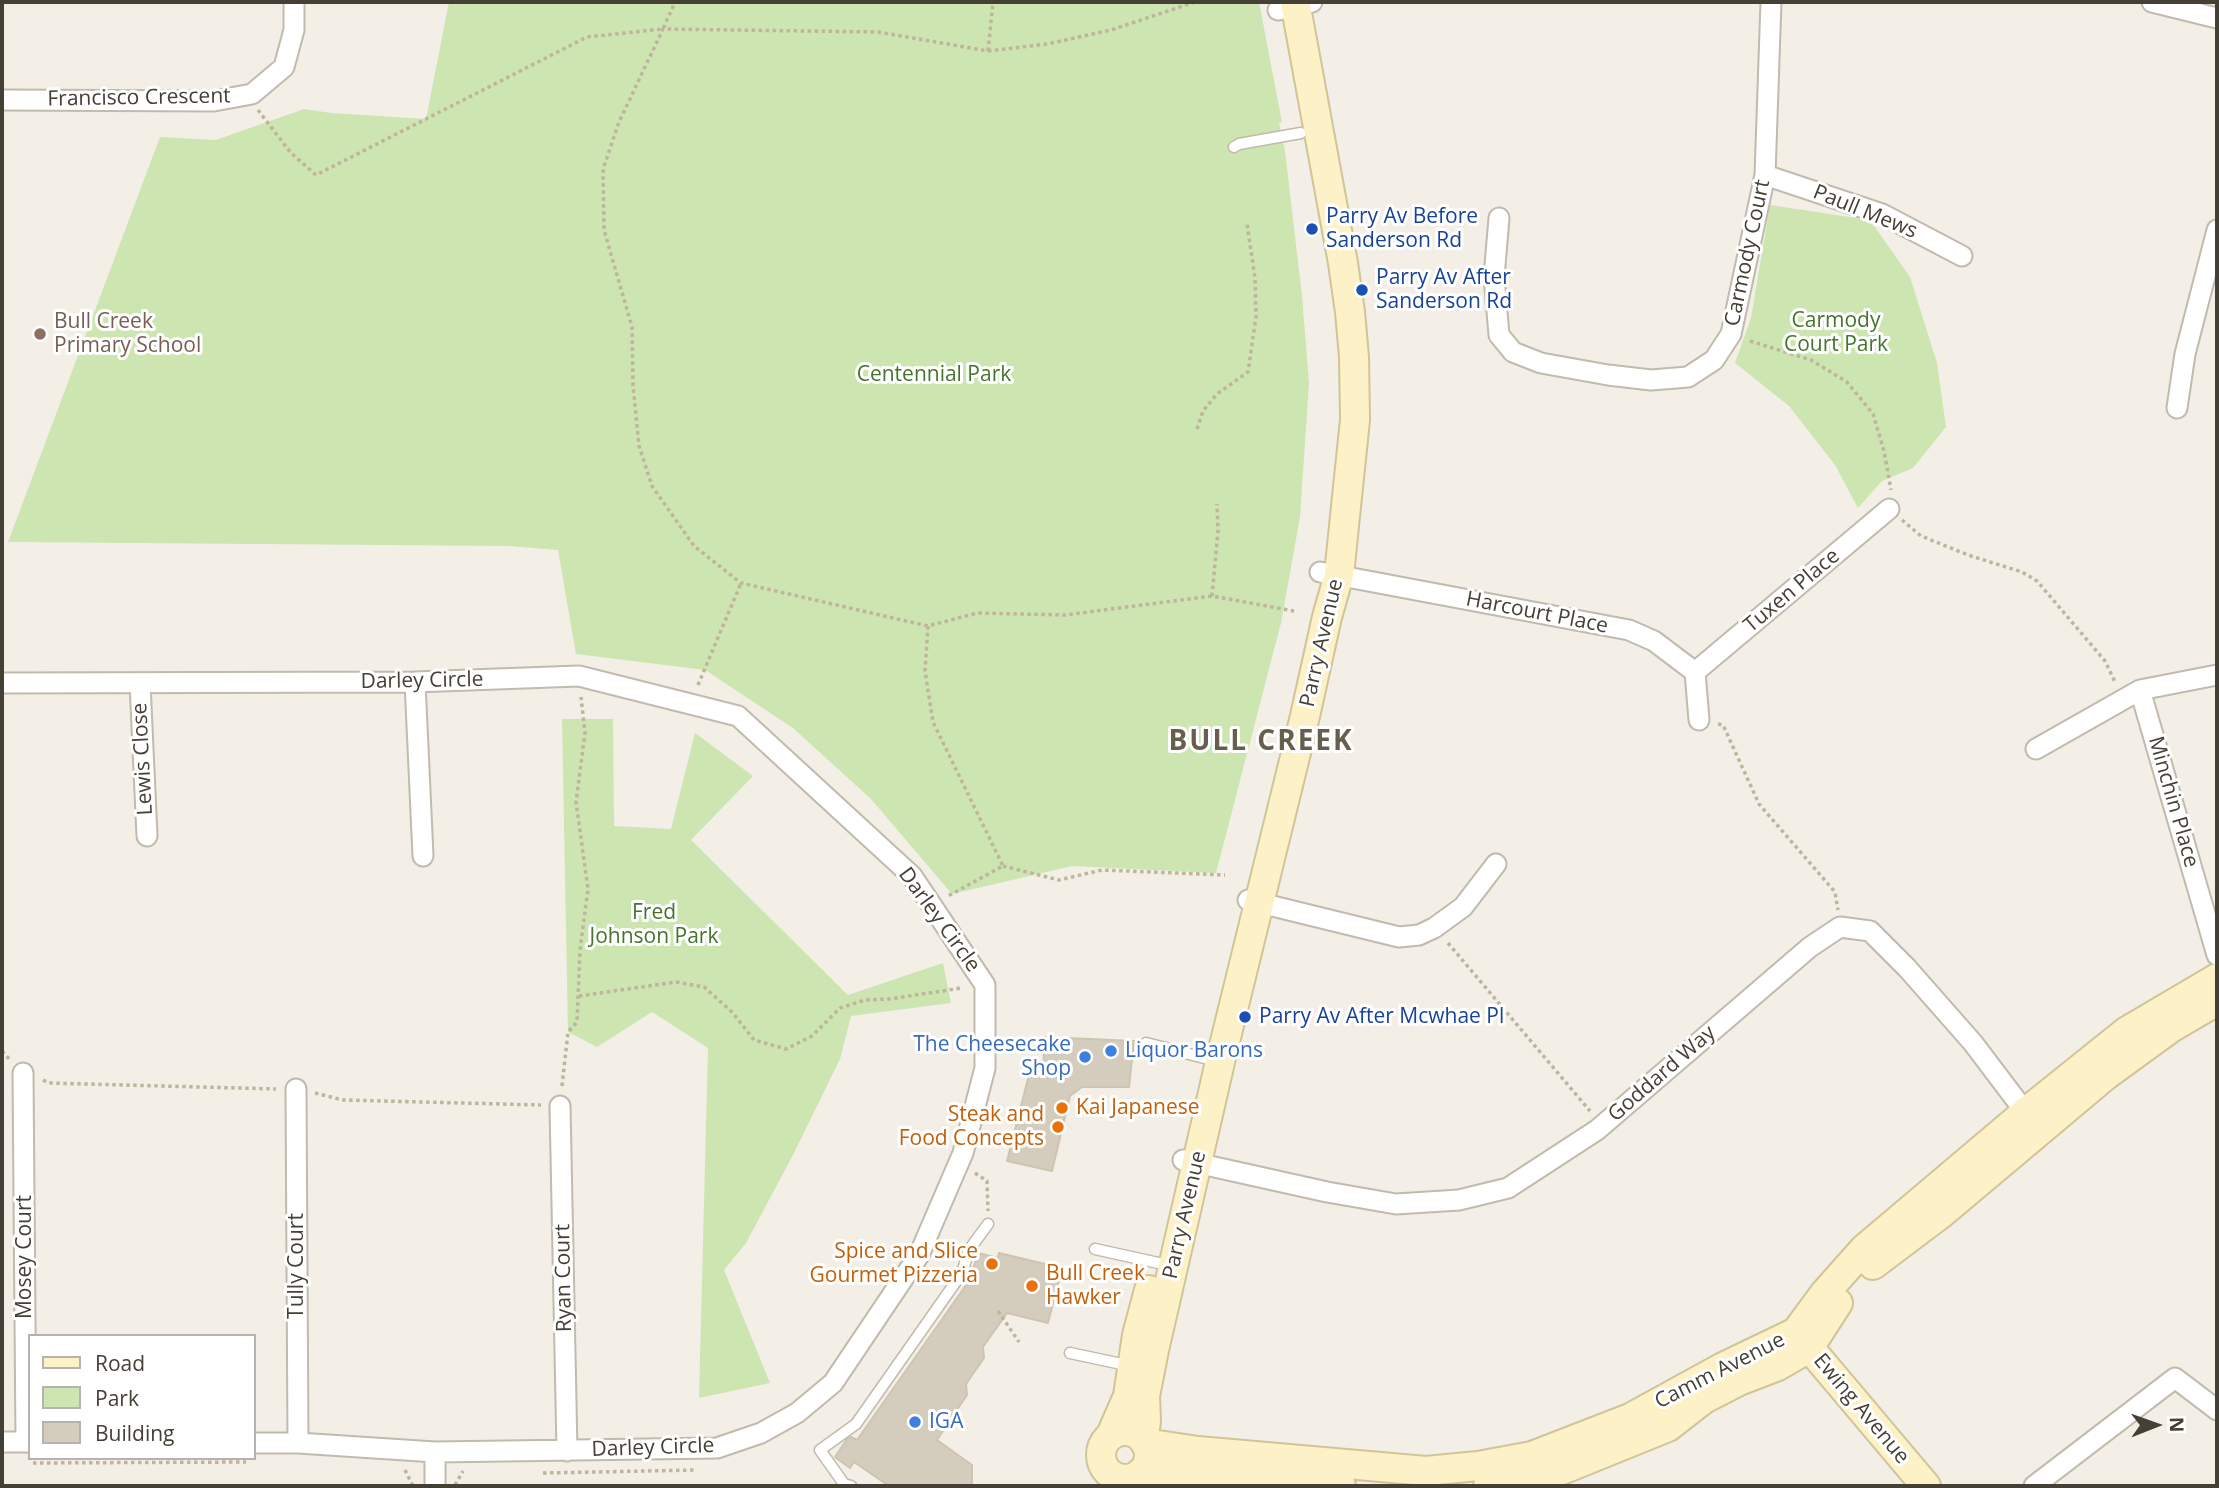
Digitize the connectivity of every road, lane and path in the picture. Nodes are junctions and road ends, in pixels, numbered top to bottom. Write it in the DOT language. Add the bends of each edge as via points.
graph roads {
  1 [pos="294,2"];
  2 [pos="675,2"];
  3 [pos="993,2"];
  4 [pos="1195,2"];
  5 [pos="1771,2"];
  6 [pos="2152,2"];
  7 [pos="1291,4"];
  8 [pos="2217,18"];
  9 [pos="663,29"];
  10 [pos="988,51"];
  11 [pos="252,94"];
  12 [pos="2,100"];
  13 [pos="1301,133"];
  14 [pos="1234,147"];
  15 [pos="1765,174"];
  16 [pos="1499,219"];
  17 [pos="1247,224"];
  18 [pos="2217,229"];
  19 [pos="1962,256"];
  20 [pos="1731,334"];
  21 [pos="2177,408"];
  22 [pos="1197,429"];
  23 [pos="1217,504"];
  24 [pos="1889,509"];
  25 [pos="1330,574"];
  26 [pos="741,583"];
  27 [pos="1212,596"];
  28 [pos="1294,611"];
  29 [pos="928,626"];
  30 [pos="1695,672"];
  31 [pos="2217,675"];
  32 [pos="579,676"];
  33 [pos="415,682"];
  34 [pos="2,683"];
  35 [pos="140,683"];
  36 [pos="2131,695"];
  37 [pos="690,704"];
  38 [pos="1699,720"];
  39 [pos="2036,749"];
  40 [pos="147,836"];
  41 [pos="423,856"];
  42 [pos="1496,864"];
  43 [pos="1003,866"];
  44 [pos="1225,874"];
  45 [pos="1253,902"];
  46 [pos="932,905"];
  47 [pos="1840,927"];
  48 [pos="1434,928"];
  49 [pos="2217,955"];
  50 [pos="2217,978"];
  51 [pos="985,985"];
  52 [pos="578,996"];
  53 [pos="2217,1001"];
  54 [pos="1146,1043"];
  55 [pos="1213,1060"];
  56 [pos="23,1073"];
  57 [pos="296,1089"];
  58 [pos="560,1106"];
  59 [pos="2032,1121"];
  60 [pos="1603,1126"];
  61 [pos="1190,1161"];
  62 [pos="958,1162"];
  63 [pos="988,1224"];
  64 [pos="1096,1249"];
  65 [pos="1165,1264"];
  66 [pos="998,1311"];
  67 [pos="1802,1340"];
  68 [pos="1018,1342"];
  69 [pos="1070,1353"];
  70 [pos="1131,1366"];
  71 [pos="2217,1410"];
  72 [pos="1111,1435"];
  73 [pos="1144,1441"];
  74 [pos="2,1442"];
  75 [pos="28,1442"];
  76 [pos="298,1443"];
  77 [pos="256,1451"];
  78 [pos="567,1451"];
  79 [pos="435,1452"];
  80 [pos="90,1460"];
  81 [pos="29,1463"];
  82 [pos="395,1465"];
  83 [pos="464,1469"];
  84 [pos="700,1469"];
  85 [pos="539,1472"];
  86 [pos="1102,1474"];
  87 [pos="1136,1478"];
  88 [pos="435,1486"];
  89 [pos="851,1486"];
  90 [pos="1341,1486"];
  91 [pos="1488,1486"];
  92 [pos="1926,1486"];
  93 [pos="2034,1486"];
  1 -- 11 [label="street, Francisco Crescent" via="294,30 284,67"];
  2 -- 9 [label="path"];
  3 -- 10 [label="path"];
  4 -- 10 [label="path" via="1111,30"];
  5 -- 15 [label="street, Carmody Court"];
  6 -- 8 [label="street"];
  7 -- 13 [label="main road, Parry Avenue"];
  7 -- 25 [label="main road, Parry Avenue" via="1343,262 1354,357 1354,420"];
  9 -- 10 [label="path" via="877,33"];
  9 -- 11 [label="path" via="587,37 316,175 291,153 259,113"];
  9 -- 26 [label="path" via="619,122 603,169 604,230 632,327 639,446 652,486 694,546"];
  11 -- 12 [label="street, Francisco Crescent" via="214,101"];
  13 -- 14 [label="lane"];
  13 -- 25 [label="main road, Parry Avenue" via="1324,242 1337,360"];
  15 -- 19 [label="street, Paull Mews" via="1882,214"];
  15 -- 20 [label="street, Carmody Court"];
  16 -- 20 [label="street, Carmody Court" via="1494,277 1499,335 1513,352 1541,363 1608,375 1651,380 1688,377 1714,360"];
  17 -- 22 [label="path" via="1256,317 1248,372 1217,394 1203,411"];
  18 -- 21 [label="street" via="2185,354"];
  20 -- 24 [label="path" via="1811,360 1847,382 1873,414 1892,484"];
  23 -- 27 [label="path"];
  24 -- 30 [label="street, Tuxen Place"];
  24 -- 36 [label="path" via="1922,536 2037,580"];
  25 -- 30 [label="street, Harcourt Place" via="1629,631 1654,641"];
  25 -- 45 [label="main road, Parry Avenue" via="1276,778"];
  26 -- 29 [label="path"];
  26 -- 37 [label="path"];
  27 -- 28 [label="path"];
  27 -- 29 [label="path" via="1065,615 977,613"];
  29 -- 43 [label="path" via="925,671 933,722"];
  30 -- 38 [label="street"];
  31 -- 36 [label="street"];
  32 -- 33 [label="street, Darley Circle"];
  32 -- 37 [label="street, Darley Circle"];
  32 -- 52 [label="path" via="584,733 576,802 588,890"];
  33 -- 35 [label="street, Darley Circle"];
  33 -- 41 [label="street"];
  34 -- 35 [label="street, Darley Circle"];
  35 -- 40 [label="street, Lewis Close"];
  36 -- 39 [label="street"];
  36 -- 49 [label="street, Minchin Place"];
  37 -- 46 [label="street, Darley Circle" via="738,716 912,876"];
  38 -- 47 [label="path" via="1723,725 1759,804 1835,892"];
  42 -- 48 [label="street" via="1463,907"];
  43 -- 44 [label="path" via="1059,880 1102,870"];
  43 -- 46 [label="path"];
  45 -- 48 [label="street" via="1399,937"];
  45 -- 55 [label="main road, Parry Avenue"];
  46 -- 51 [label="street, Darley Circle"];
  47 -- 59 [label="street" via="1870,931 1907,968 1973,1043"];
  47 -- 60 [label="street, Goddard Way" via="1810,947"];
  48 -- 60 [label="path"];
  50 -- 59 [label="main road, Camm Avenue" via="2127,1031"];
  51 -- 52 [label="path" via="865,1000 840,1008 812,1036 786,1049 754,1040 733,1013 704,988 676,982"];
  51 -- 62 [label="street, Darley Circle" via="985,1068"];
  52 -- 58 [label="path" via="577,1022 568,1031"];
  53 -- 59 [label="main road, Camm Avenue"];
  54 -- 55 [label="lane"];
  55 -- 61 [label="main road, Parry Avenue"];
  56 -- 75 [label="street, Mosey Court"];
  57 -- 76 [label="street, Tully Court"];
  58 -- 78 [label="street, Ryan Court"];
  59 -- 67 [label="main road, Camm Avenue" via="1942,1213 1859,1276"];
  60 -- 61 [label="street, Goddard Way" via="1508,1188 1459,1200 1396,1204"];
  61 -- 65 [label="main road, Parry Avenue"];
  62 -- 63 [label="path" via="987,1181"];
  62 -- 78 [label="street, Darley Circle" via="919,1255 833,1383 797,1413 761,1433 717,1448"];
  63 -- 89 [label="lane" via="969,1250 962,1273 856,1424 820,1450 844,1484"];
  64 -- 65 [label="lane"];
  65 -- 70 [label="main road, Parry Avenue"];
  65 -- 73 [label="main road, Parry Avenue" via="1145,1396"];
  66 -- 68 [label="path"];
  67 -- 73 [label="main road, Camm Avenue" via="1723,1367 1630,1418 1532,1456 1478,1466 1426,1471 1198,1451"];
  67 -- 91 [label="main road, Camm Avenue" via="1778,1366 1704,1399 1668,1427 1557,1472"];
  67 -- 92 [label="main road, Ewing Avenue"];
  69 -- 70 [label="lane"];
  70 -- 72 [label="main road, Parry Avenue" via="1128,1396"];
  71 -- 93 [label="street" via="2175,1378"];
  72 -- 73 [label="main road" via="1125,1431"];
  72 -- 86 [label="main road" via="1103,1445"];
  73 -- 87 [label="main road" via="1148,1459"];
  74 -- 75 [label="street"];
  76 -- 77 [label="street, Darley Circle"];
  76 -- 79 [label="street, Darley Circle"];
  78 -- 79 [label="street, Darley Circle"];
  79 -- 88 [label="street"];
  80 -- 81 [label="path"];
  82 -- 88 [label="path" via="405,1470 413,1486"];
  83 -- 88 [label="path" via="456,1485"];
  84 -- 85 [label="path"];
  86 -- 87 [label="main road"];
  87 -- 90 [label="main road" via="1185,1472"];
}
